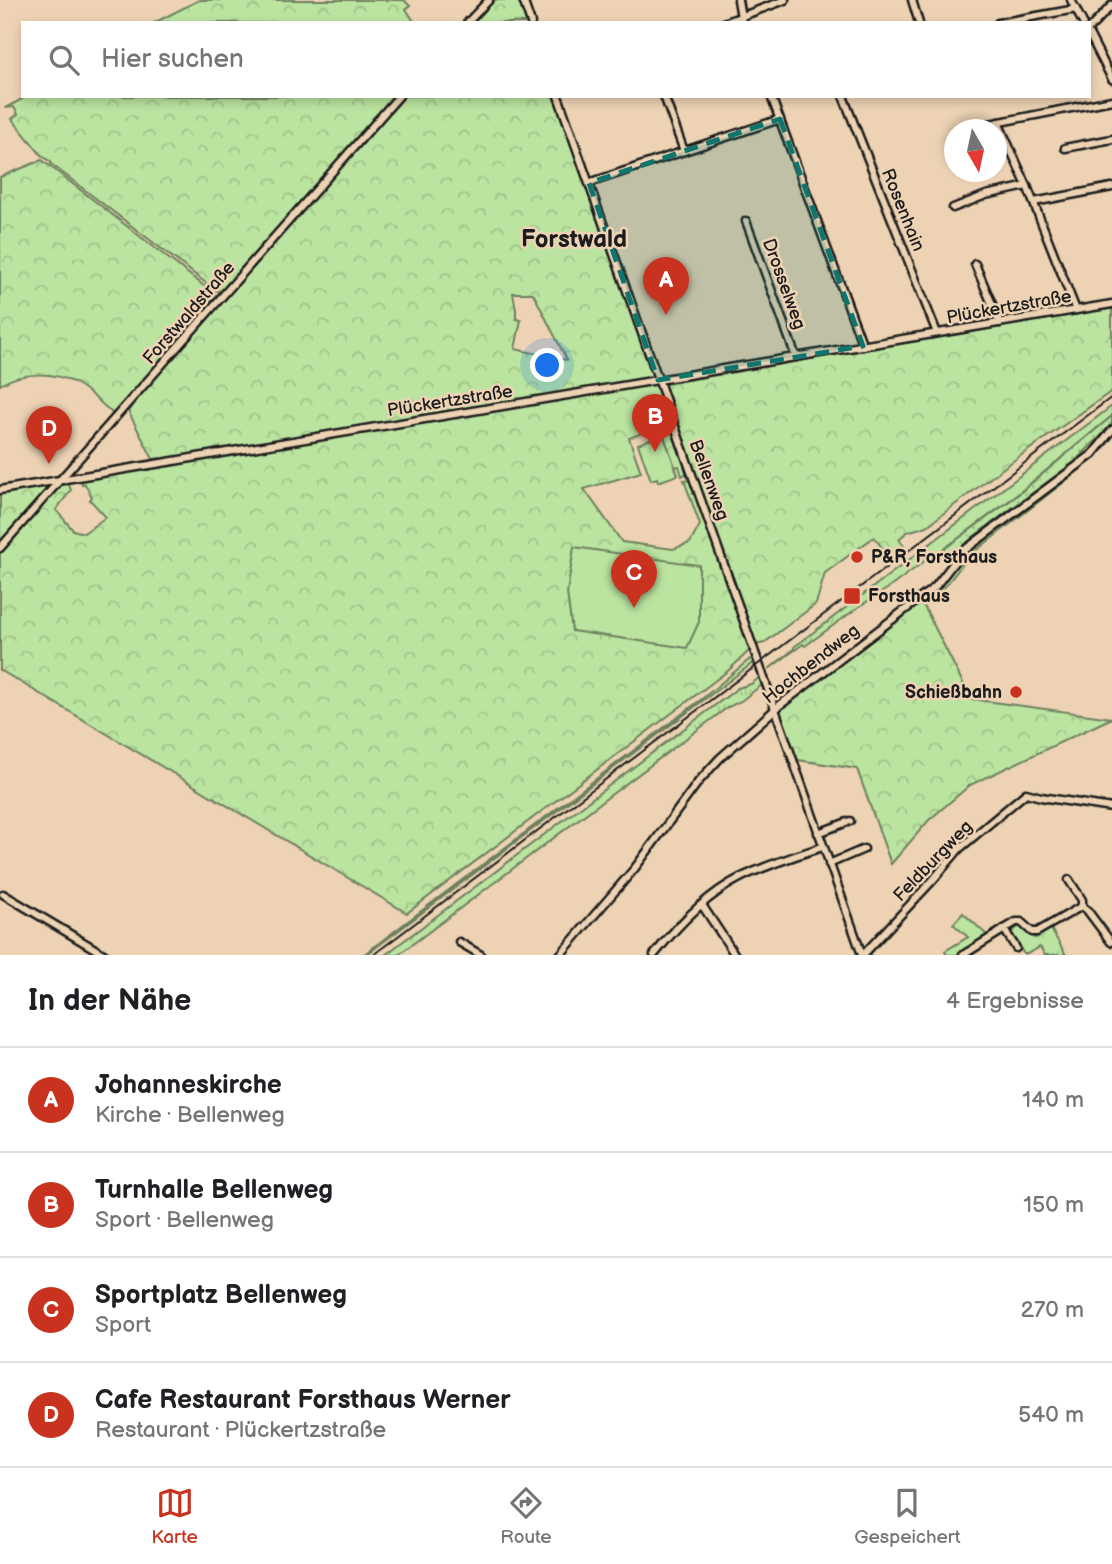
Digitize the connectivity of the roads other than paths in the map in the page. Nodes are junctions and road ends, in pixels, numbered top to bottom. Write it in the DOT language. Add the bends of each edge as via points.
graph roads {
  1 [pos="489,0"];
  2 [pos="523,0"];
  3 [pos="738,0"];
  4 [pos="785,0"];
  5 [pos="912,0"];
  6 [pos="1071,0"];
  7 [pos="1112,5"];
  8 [pos="1076,9"];
  9 [pos="741,20"];
  10 [pos="469,21"];
  11 [pos="530,21"];
  12 [pos="918,21"];
  13 [pos="1009,21"];
  14 [pos="1082,21"];
  15 [pos="1091,27"];
  16 [pos="1091,38"];
  17 [pos="1112,79"];
  18 [pos="397,98"];
  19 [pos="559,98"];
  20 [pos="665,98"];
  21 [pos="772,98"];
  22 [pos="844,98"];
  23 [pos="1112,100"];
  24 [pos="780,119"];
  25 [pos="1007,120"];
  26 [pos="1112,139"];
  27 [pos="1007,142"];
  28 [pos="1065,148"];
  29 [pos="684,151"];
  30 [pos="589,183"];
  31 [pos="1027,186"];
  32 [pos="1112,187"];
  33 [pos="1034,202"];
  34 [pos="953,208"];
  35 [pos="746,221"];
  36 [pos="975,264"];
  37 [pos="1112,304"];
  38 [pos="1076,310"];
  39 [pos="1000,323"];
  40 [pos="937,333"];
  41 [pos="863,346"];
  42 [pos="796,357"];
  43 [pos="658,380"];
  44 [pos="1112,430"];
  45 [pos="60,481"];
  46 [pos="0,490"];
  47 [pos="0,548"];
  48 [pos="775,709"];
  49 [pos="1112,808"];
  50 [pos="850,821"];
  51 [pos="818,833"];
  52 [pos="822,846"];
  53 [pos="864,849"];
  54 [pos="829,864"];
  55 [pos="1069,880"];
  56 [pos="3,894"];
  57 [pos="702,905"];
  58 [pos="1082,906"];
  59 [pos="1004,929"];
  60 [pos="459,942"];
  61 [pos="1111,942"];
  62 [pos="1016,948"];
  63 [pos="561,954"];
  64 [pos="657,954"];
  65 [pos="105,955"];
  66 [pos="481,955"];
  67 [pos="736,955"];
  68 [pos="862,955"];
  69 [pos="962,955"];
  1 -- 10 [label="street"];
  2 -- 11 [label="street"];
  3 -- 9 [label="street"];
  4 -- 9 [label="street"];
  5 -- 12 [label="street"];
  6 -- 8 [label="street"];
  7 -- 15 [label="street"];
  8 -- 13 [label="street"];
  8 -- 14 [label="street"];
  16 -- 17 [label="street"];
  18 -- 45 [label="street, Forstwaldstraße"];
  19 -- 30 [label="street, Bellenweg"];
  20 -- 29 [label="street"];
  21 -- 24 [label="street"];
  22 -- 40 [label="street, Rosenhain"];
  23 -- 25 [label="street"];
  24 -- 29 [label="street"];
  24 -- 41 [label="street"];
  26 -- 28 [label="street"];
  27 -- 31 [label="street"];
  29 -- 30 [label="street"];
  30 -- 43 [label="street, Bellenweg"];
  31 -- 33 [label="street"];
  31 -- 34 [label="street"];
  32 -- 33 [label="street"];
  33 -- 38 [label="street"];
  35 -- 42 [label="street, Drosselweg"];
  36 -- 39 [label="street"];
  37 -- 38 [label="street, Plückertzstraße"];
  38 -- 39 [label="street, Plückertzstraße"];
  39 -- 40 [label="street, Plückertzstraße"];
  40 -- 41 [label="street, Plückertzstraße"];
  41 -- 42 [label="street, Plückertzstraße"];
  42 -- 43 [label="street, Plückertzstraße"];
  43 -- 45 [label="street, Plückertzstraße"];
  43 -- 48 [label="street, Bellenweg"];
  44 -- 48 [label="street, Hochbendweg" via="1093,454 962,552 936,587"];
  45 -- 46 [label="street, Plückertzstraße"];
  45 -- 47 [label="street, Forstwaldstraße"];
  48 -- 51 [label="street, Bellenweg"];
  48 -- 63 [label="street, Hochbendweg" via="699,781 635,868"];
  49 -- 68 [label="street, Feldburgweg" via="1026,793 959,849"];
  50 -- 51 [label="street"];
  51 -- 52 [label="street, Bellenweg"];
  52 -- 54 [label="street, Bellenweg"];
  52 -- 57 [label="street" via="738,879"];
  53 -- 54 [label="street"];
  54 -- 68 [label="street, Bellenweg"];
  55 -- 58 [label="street"];
  56 -- 65 [label="street"];
  57 -- 64 [label="street" via="673,931"];
  57 -- 67 [label="street"];
  58 -- 59 [label="street" via="1037,932 1021,922"];
  58 -- 61 [label="street"];
  59 -- 62 [label="street"];
  59 -- 69 [label="street"];
  60 -- 66 [label="street"];
}
